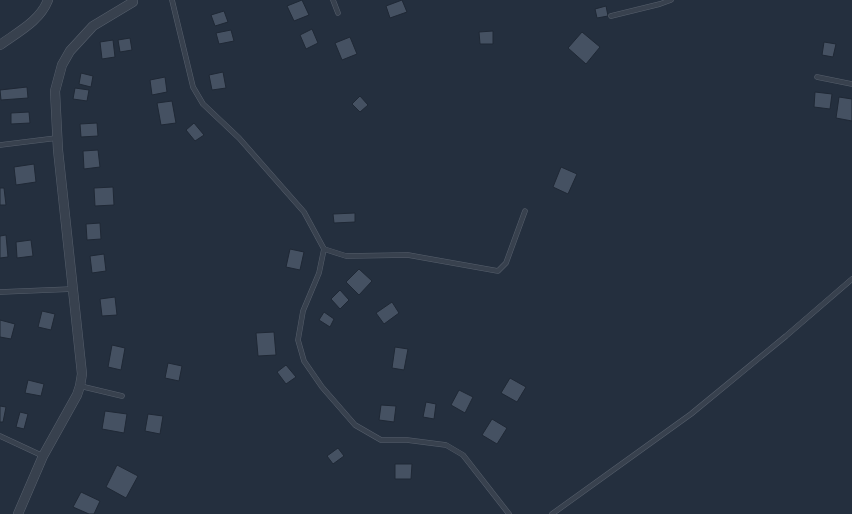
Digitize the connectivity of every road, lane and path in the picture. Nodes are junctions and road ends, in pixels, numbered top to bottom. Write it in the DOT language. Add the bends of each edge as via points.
graph roads {
  1 [pos="48,0"];
  2 [pos="172,0"];
  3 [pos="333,0"];
  4 [pos="671,0"];
  5 [pos="134,1"];
  6 [pos="338,13"];
  7 [pos="611,16"];
  8 [pos="0,45"];
  9 [pos="816,77"];
  10 [pos="852,84"];
  11 [pos="57,138"];
  12 [pos="0,145"];
  13 [pos="525,210"];
  14 [pos="324,249"];
  15 [pos="852,280"];
  16 [pos="73,290"];
  17 [pos="0,292"];
  18 [pos="80,386"];
  19 [pos="122,396"];
  20 [pos="0,436"];
  21 [pos="43,456"];
  22 [pos="18,514"];
  23 [pos="509,514"];
  24 [pos="552,514"];
  1 -- 8 [label="street" via="34,21"];
  2 -- 14 [label="lane" via="193,87 203,104 239,138 304,212"];
  3 -- 6 [label="lane"];
  4 -- 7 [label="lane"];
  5 -- 11 [label="street" via="93,26 70,51 62,65 55,91"];
  9 -- 10 [label="lane"];
  11 -- 12 [label="lane"];
  11 -- 16 [label="street"];
  13 -- 14 [label="lane" via="506,263 498,271 408,255 346,256"];
  14 -- 23 [label="lane" via="319,273 303,311 298,340 304,361 322,387 355,425 381,440 446,445 463,455"];
  15 -- 24 [label="lane" via="692,414"];
  16 -- 17 [label="lane"];
  16 -- 18 [label="street" via="82,374"];
  18 -- 19 [label="lane"];
  18 -- 21 [label="street"];
  20 -- 21 [label="lane"];
  21 -- 22 [label="street"];
}
